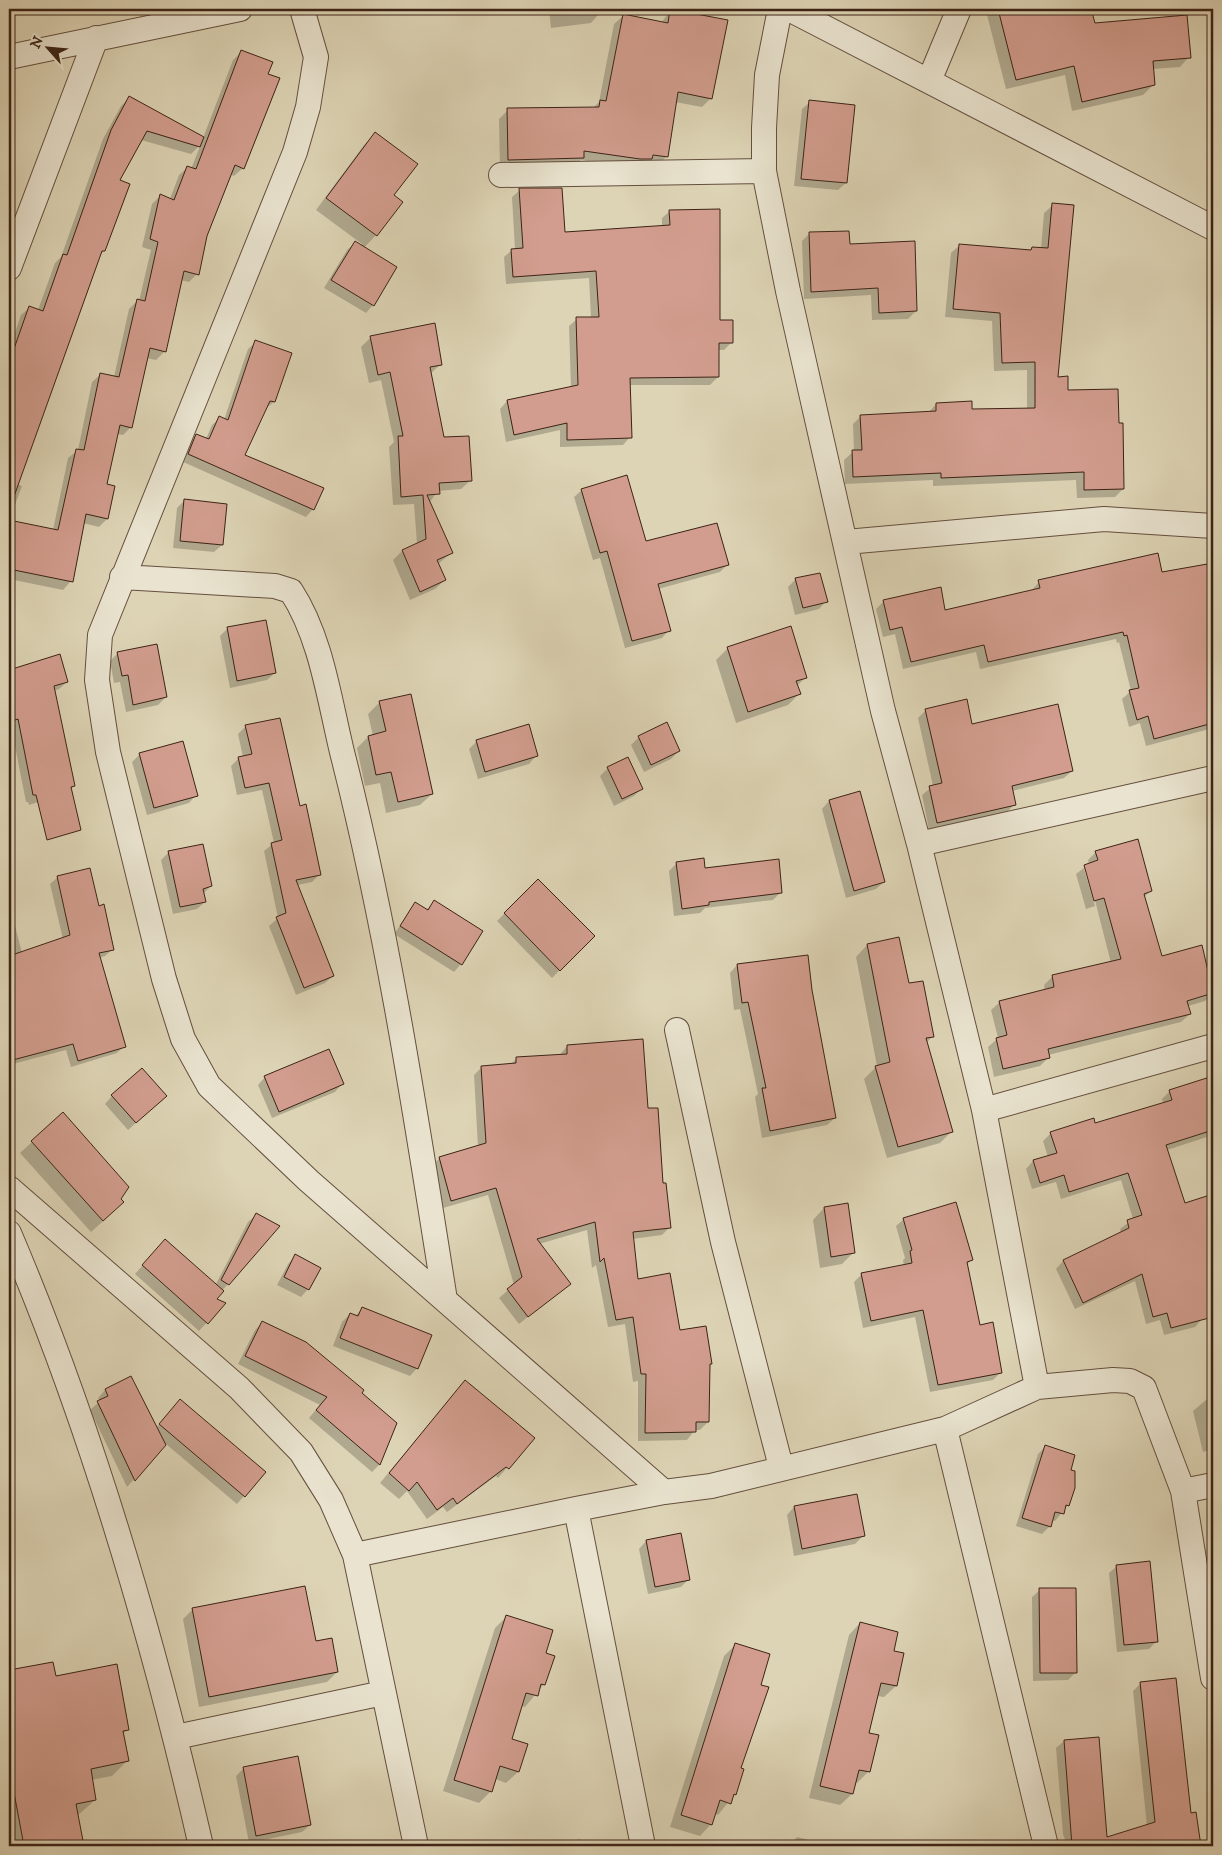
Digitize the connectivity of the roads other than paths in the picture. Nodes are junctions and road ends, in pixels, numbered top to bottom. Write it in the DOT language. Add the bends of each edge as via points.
graph roads {
  1 [pos="240,9"];
  2 [pos="302,9"];
  3 [pos="780,9"];
  4 [pos="789,9"];
  5 [pos="959,9"];
  6 [pos="96,38"];
  7 [pos="9,57"];
  8 [pos="929,81"];
  9 [pos="764,171"];
  10 [pos="500,175"];
  11 [pos="1213,228"];
  12 [pos="9,268"];
  13 [pos="1213,526"];
  14 [pos="846,542"];
  15 [pos="122,578"];
  16 [pos="1213,778"];
  17 [pos="919,844"];
  18 [pos="678,1030"];
  19 [pos="1213,1046"];
  20 [pos="984,1110"];
  21 [pos="9,1188"];
  22 [pos="9,1233"];
  23 [pos="445,1300"];
  24 [pos="1037,1387"];
  25 [pos="945,1429"];
  26 [pos="781,1467"];
  27 [pos="1213,1484"];
  28 [pos="1182,1491"];
  29 [pos="664,1492"];
  30 [pos="576,1509"];
  31 [pos="355,1555"];
  32 [pos="1213,1678"];
  33 [pos="383,1694"];
  34 [pos="176,1737"];
  35 [pos="202,1846"];
  36 [pos="416,1846"];
  37 [pos="643,1846"];
  38 [pos="1046,1846"];
  1 -- 6 [label="street"];
  2 -- 15 [label="street" via="316,57 308,107 295,152"];
  3 -- 9 [label="street" via="767,75"];
  4 -- 8 [label="street"];
  5 -- 8 [label="street"];
  6 -- 7 [label="street"];
  6 -- 12 [label="street"];
  8 -- 11 [label="street"];
  9 -- 10 [label="street"];
  9 -- 14 [label="street"];
  13 -- 14 [label="street" via="1104,519"];
  14 -- 17 [label="street" via="883,711"];
  15 -- 23 [label="street" via="100,635 98,680 108,752 164,979 183,1039 210,1086 310,1182"];
  15 -- 23 [label="street" via="275,586 291,591 304,611 358,813 405,1048"];
  16 -- 17 [label="street"];
  17 -- 20 [label="street"];
  18 -- 26 [label="street" via="723,1242"];
  19 -- 20 [label="street"];
  20 -- 24 [label="street"];
  21 -- 31 [label="street" via="239,1388 301,1452 331,1500"];
  22 -- 34 [label="street" via="52,1340 105,1488"];
  23 -- 29 [label="street"];
  24 -- 25 [label="street"];
  24 -- 28 [label="street" via="1114,1380 1130,1381 1144,1388"];
  25 -- 26 [label="street"];
  25 -- 38 [label="street"];
  26 -- 29 [label="street" via="711,1486"];
  27 -- 28 [label="street"];
  28 -- 32 [label="street"];
  29 -- 30 [label="street"];
  30 -- 31 [label="street"];
  30 -- 37 [label="street"];
  31 -- 33 [label="street"];
  33 -- 34 [label="street"];
  33 -- 36 [label="street"];
  34 -- 35 [label="street"];
}
